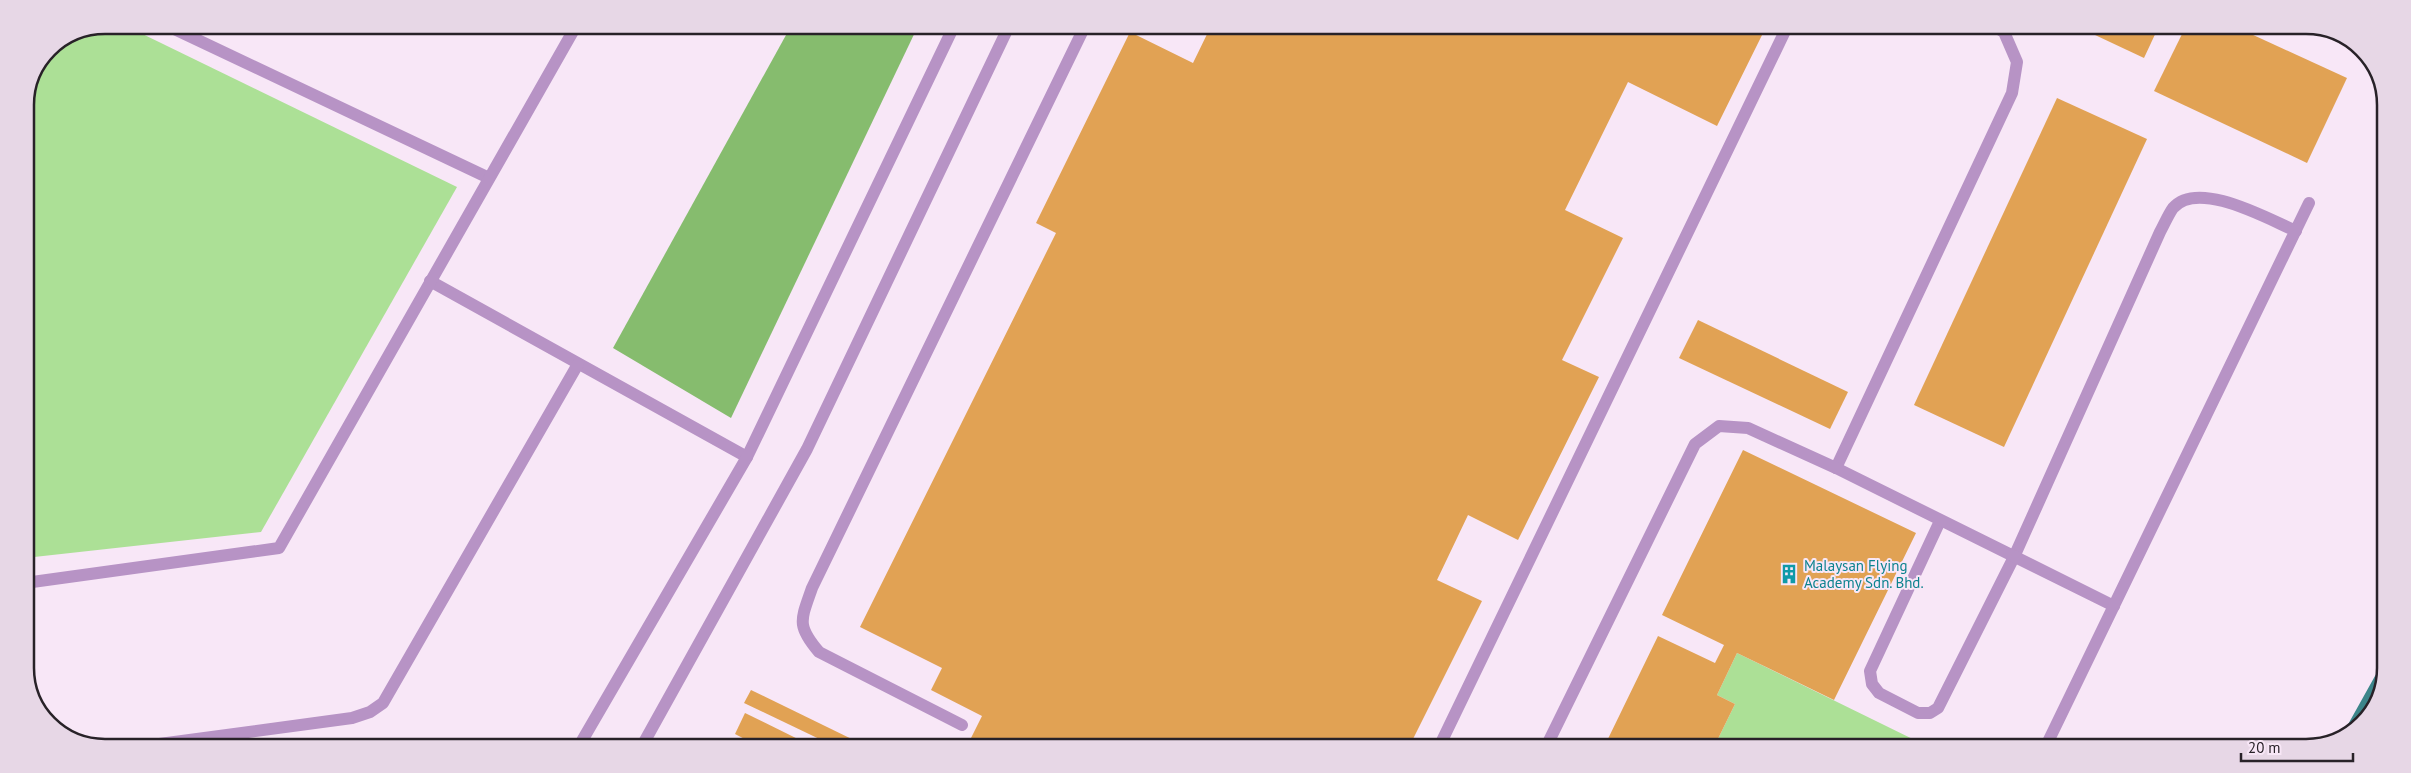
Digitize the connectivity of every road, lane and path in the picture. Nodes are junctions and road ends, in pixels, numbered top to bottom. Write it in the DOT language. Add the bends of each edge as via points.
graph roads {
  1 [pos="185,34"];
  2 [pos="567,34"];
  3 [pos="950,34"];
  4 [pos="1005,34"];
  5 [pos="1081,34"];
  6 [pos="1784,34"];
  7 [pos="2005,34"];
  8 [pos="489,178"];
  9 [pos="2309,203"];
  10 [pos="2296,231"];
  11 [pos="430,282"];
  12 [pos="578,364"];
  13 [pos="747,457"];
  14 [pos="1836,468"];
  15 [pos="1940,521"];
  16 [pos="2014,557"];
  17 [pos="34,582"];
  18 [pos="2114,606"];
  19 [pos="962,725"];
  20 [pos="196,739"];
  21 [pos="583,739"];
  22 [pos="646,739"];
  23 [pos="1444,739"];
  24 [pos="1550,739"];
  25 [pos="2050,739"];
  1 -- 8 [label="street"];
  2 -- 8 [label="street"];
  3 -- 13 [label="street"];
  4 -- 22 [label="street" via="807,449"];
  5 -- 19 [label="street" via="812,588 802,619 805,635 818,652"];
  6 -- 23 [label="street"];
  7 -- 14 [label="street" via="2017,62 2012,93"];
  8 -- 11 [label="street"];
  9 -- 10 [label="street"];
  10 -- 16 [label="street" via="2218,198 2192,197 2174,207"];
  10 -- 18 [label="street"];
  11 -- 12 [label="street"];
  11 -- 17 [label="street" via="280,548"];
  12 -- 13 [label="street"];
  12 -- 20 [label="street" via="383,704 352,718"];
  13 -- 21 [label="street"];
  14 -- 15 [label="street"];
  14 -- 24 [label="street" via="1748,428 1719,426 1695,444"];
  15 -- 16 [label="street"];
  15 -- 16 [label="street" via="1870,671 1872,684 1879,693 1918,713 1930,713 1938,708"];
  16 -- 18 [label="street"];
  18 -- 25 [label="street"];
}
